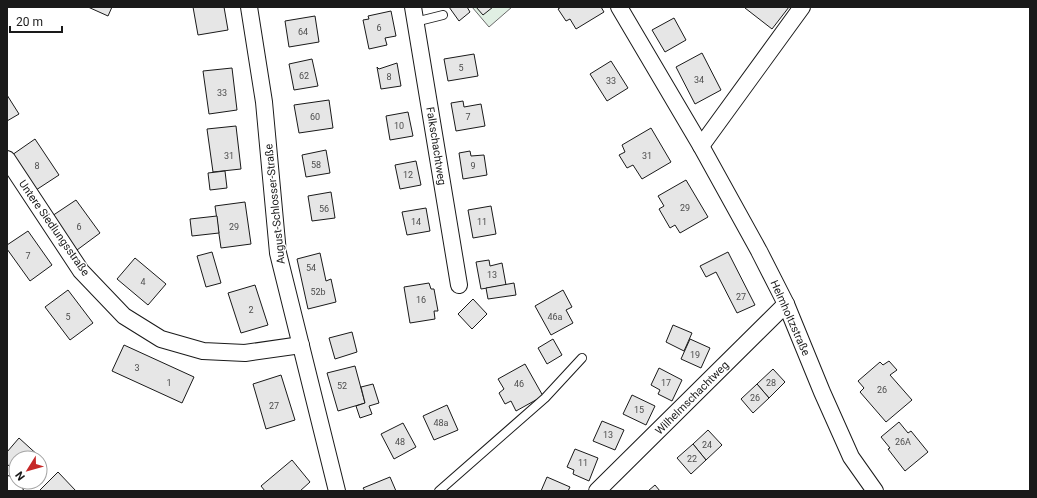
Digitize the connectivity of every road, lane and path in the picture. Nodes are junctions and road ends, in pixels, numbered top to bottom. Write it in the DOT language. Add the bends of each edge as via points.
graph roads {
  1 [pos="249,7"];
  2 [pos="619,7"];
  3 [pos="802,7"];
  4 [pos="414,15"];
  5 [pos="443,15"];
  6 [pos="701,146"];
  7 [pos="7,159"];
  8 [pos="458,285"];
  9 [pos="786,304"];
  10 [pos="301,345"];
  11 [pos="582,358"];
  12 [pos="7,484"];
  13 [pos="335,490"];
  14 [pos="15,491"];
  15 [pos="439,491"];
  16 [pos="598,491"];
  17 [pos="875,491"];
  1 -- 10 [label="street, August-Schlosser-Straße" via="264,102 278,253"];
  2 -- 6 [label="street, Helmholtzstraße"];
  3 -- 6 [label="street"];
  4 -- 5 [label="lane"];
  4 -- 8 [label="street, Falkschachtweg"];
  6 -- 9 [label="street, Helmholtzstraße"];
  7 -- 10 [label="street, Untere Siedlungsstraße" via="81,271 124,316 161,339 203,351 245,353"];
  9 -- 16 [label="street, Wilhelmschachtweg"];
  9 -- 17 [label="street, Helmholtzstraße" via="851,457"];
  10 -- 13 [label="street, August-Schlosser-Straße"];
  11 -- 15 [label="lane" via="545,398"];
  12 -- 14 [label="street"];
}
